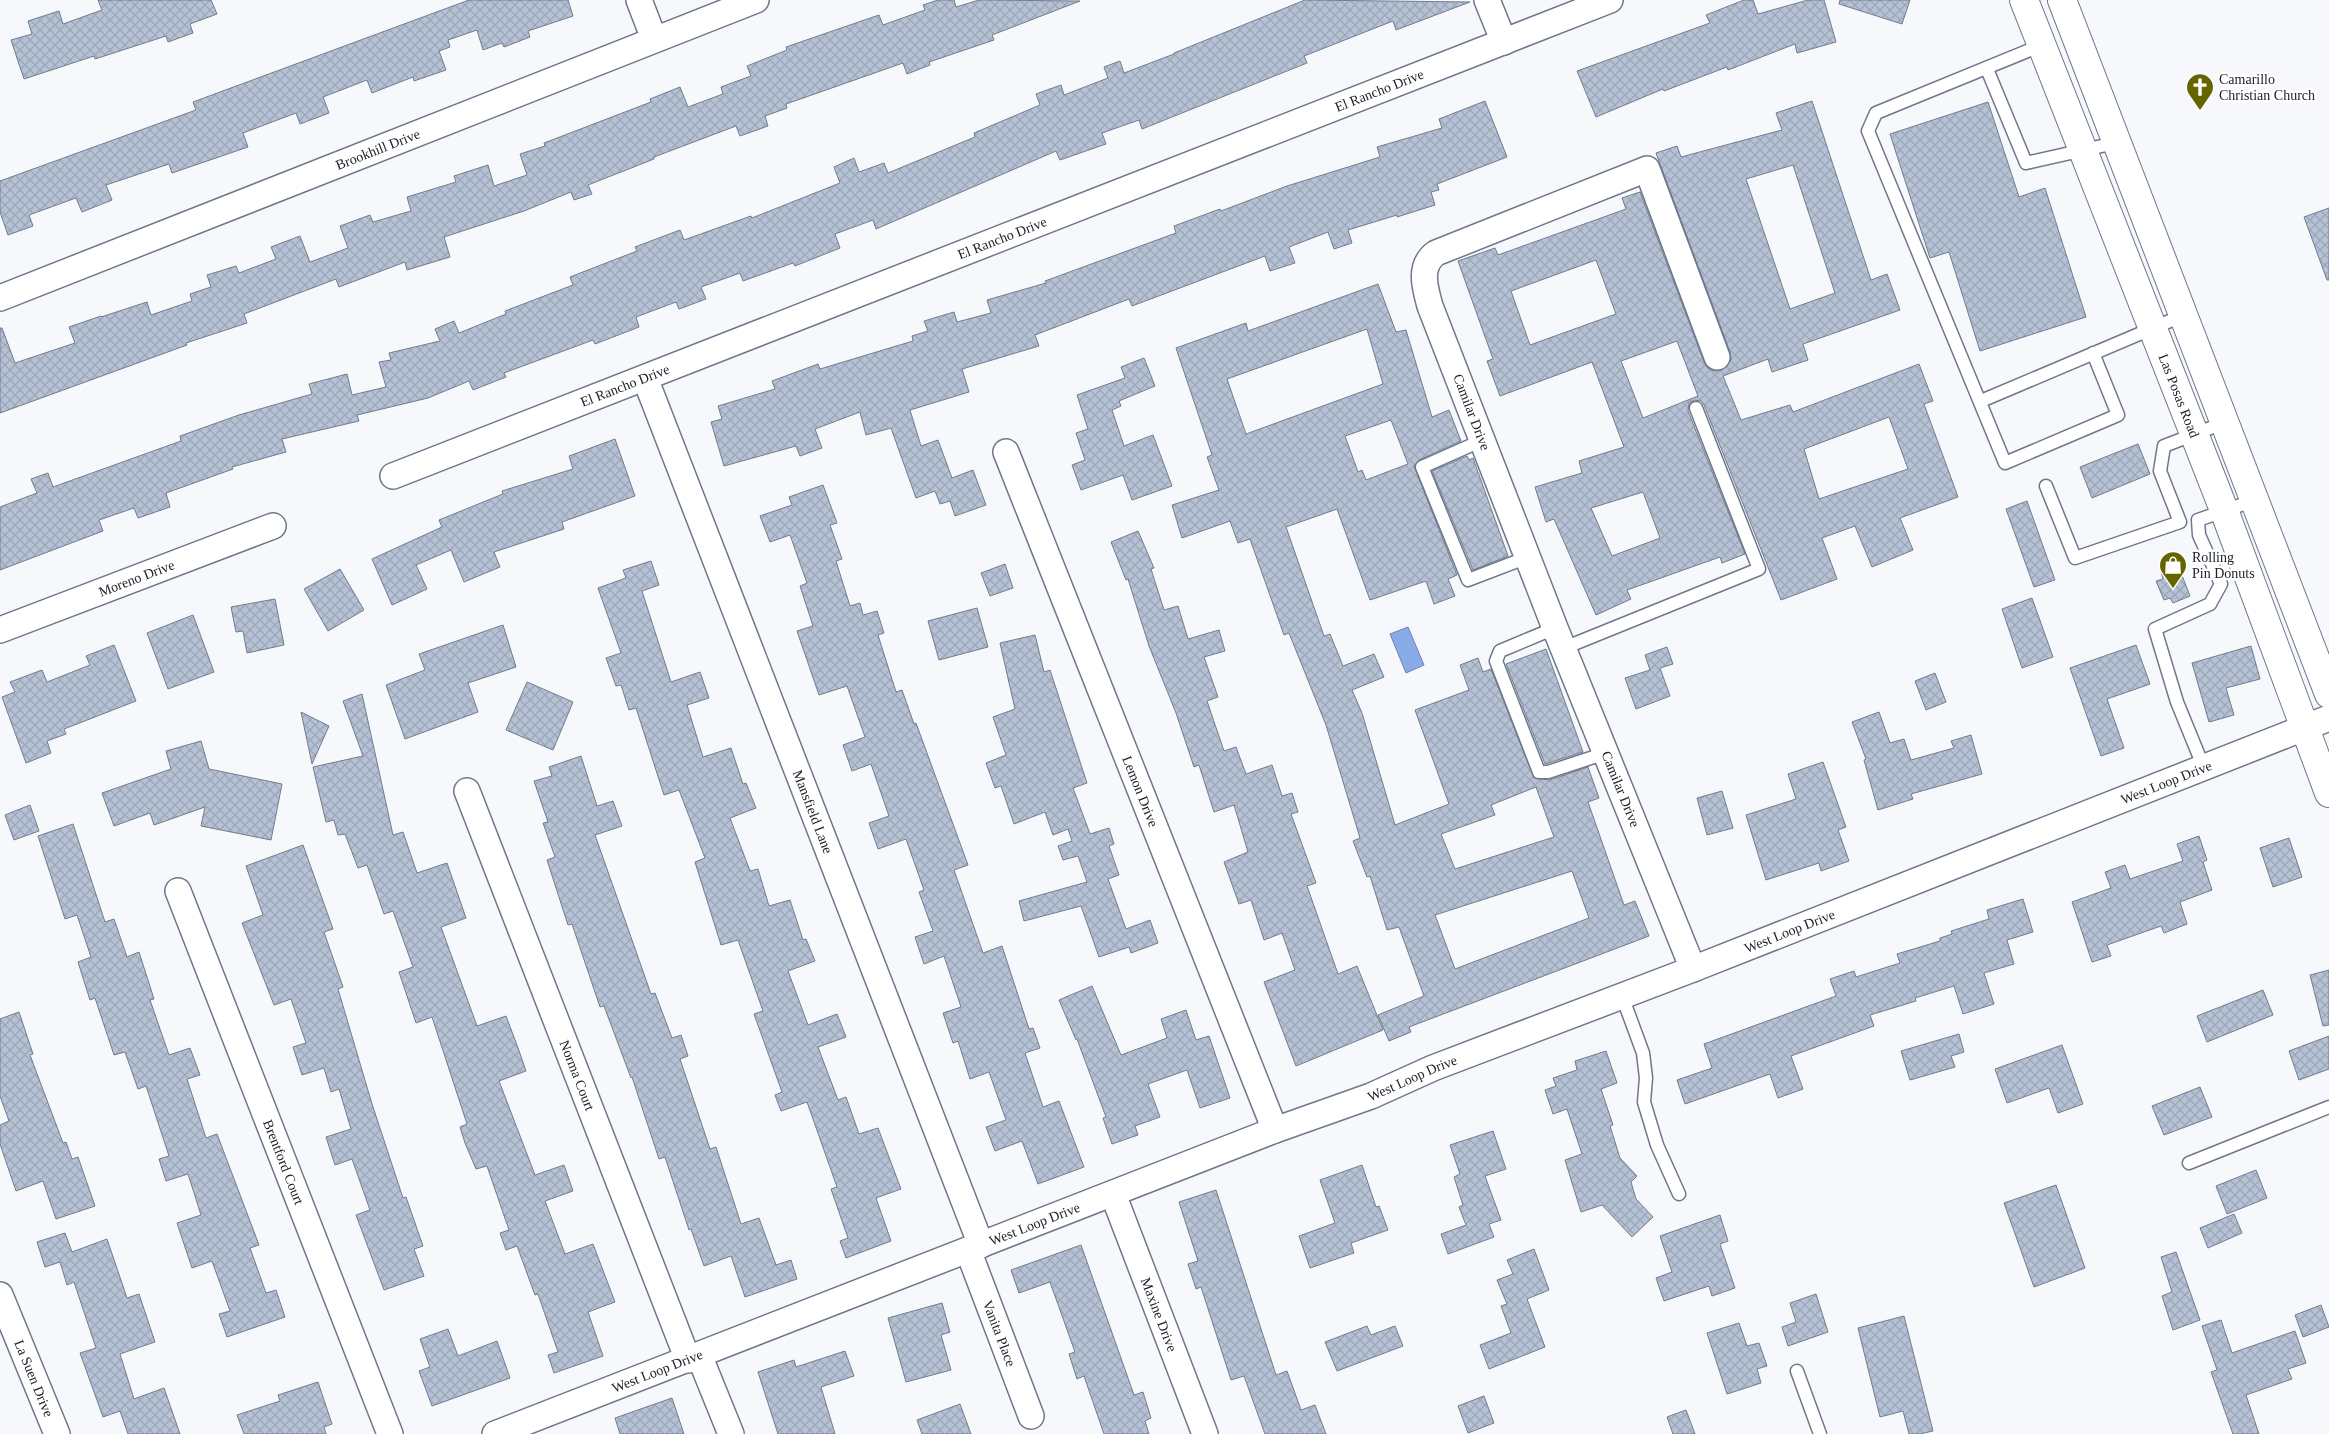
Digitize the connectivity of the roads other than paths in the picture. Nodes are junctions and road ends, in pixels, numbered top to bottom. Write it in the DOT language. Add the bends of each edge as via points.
graph roads {
  1 [pos="639,0"];
  2 [pos="756,0"];
  3 [pos="1487,0"];
  4 [pos="1610,0"];
  5 [pos="2024,0"];
  6 [pos="2062,0"];
  7 [pos="654,39"];
  8 [pos="1504,42"];
  9 [pos="2042,45"];
  10 [pos="1986,69"];
  11 [pos="2115,143"];
  12 [pos="2082,149"];
  13 [pos="0,298"];
  14 [pos="2184,315"];
  15 [pos="2154,327"];
  16 [pos="2093,353"];
  17 [pos="1717,357"];
  18 [pos="645,378"];
  19 [pos="1981,401"];
  20 [pos="1696,408"];
  21 [pos="2226,422"];
  22 [pos="2194,433"];
  23 [pos="1482,440"];
  24 [pos="1006,452"];
  25 [pos="393,476"];
  26 [pos="2046,486"];
  27 [pos="2255,500"];
  28 [pos="2224,510"];
  29 [pos="2198,520"];
  30 [pos="2180,522"];
  31 [pos="273,526"];
  32 [pos="1528,557"];
  33 [pos="0,630"];
  34 [pos="1560,638"];
  35 [pos="2329,694"];
  36 [pos="2317,722"];
  37 [pos="1606,752"];
  38 [pos="2204,768"];
  39 [pos="466,791"];
  40 [pos="2329,793"];
  41 [pos="178,891"];
  42 [pos="1694,969"];
  43 [pos="1622,996"];
  44 [pos="2329,1107"];
  45 [pos="1275,1130"];
  46 [pos="2188,1163"];
  47 [pos="1113,1194"];
  48 [pos="1679,1194"];
  49 [pos="974,1247"];
  50 [pos="0,1295"];
  51 [pos="693,1357"];
  52 [pos="1797,1371"];
  53 [pos="1031,1416"];
  54 [pos="57,1434"];
  55 [pos="390,1434"];
  56 [pos="495,1434"];
  57 [pos="731,1434"];
  58 [pos="1205,1434"];
  59 [pos="1820,1434"];
  1 -- 7 [label="street"];
  2 -- 7 [label="street, Brookhill Drive"];
  3 -- 8 [label="street"];
  4 -- 8 [label="street, El Rancho Drive"];
  5 -- 9 [label="main road, Las Posas Road"];
  6 -- 11 [label="main road"];
  7 -- 13 [label="street, Brookhill Drive"];
  8 -- 18 [label="street, El Rancho Drive"];
  9 -- 10 [label="lane"];
  9 -- 12 [label="main road, Las Posas Road"];
  10 -- 12 [label="lane" via="2026,163"];
  10 -- 19 [label="lane" via="1876,113 1868,131"];
  11 -- 12 [label="lane"];
  11 -- 14 [label="main road"];
  12 -- 15 [label="main road, Las Posas Road"];
  14 -- 15 [label="lane"];
  14 -- 21 [label="main road"];
  15 -- 16 [label="lane"];
  15 -- 22 [label="main road, Las Posas Road"];
  16 -- 19 [label="lane"];
  16 -- 19 [label="lane" via="2118,415 2005,464"];
  17 -- 23 [label="street, Camilar Drive" via="1647,169 1430,257 1424,282 1430,306"];
  18 -- 25 [label="street, El Rancho Drive"];
  18 -- 49 [label="street, Mansfield Lane"];
  20 -- 34 [label="lane" via="1759,569"];
  21 -- 22 [label="lane"];
  21 -- 27 [label="main road"];
  22 -- 28 [label="main road, Las Posas Road"];
  22 -- 30 [label="lane" via="2164,446 2160,471"];
  23 -- 32 [label="street, Camilar Drive"];
  23 -- 32 [label="lane" via="1422,467 1468,580"];
  24 -- 45 [label="street, Lemon Drive"];
  26 -- 30 [label="lane" via="2075,558"];
  27 -- 28 [label="lane"];
  27 -- 35 [label="main road"];
  28 -- 29 [label="lane"];
  28 -- 36 [label="main road, Las Posas Road"];
  29 -- 30 [label="lane"];
  29 -- 38 [label="lane" via="2200,535 2221,584 2210,604 2155,629 2177,702"];
  31 -- 33 [label="street, Moreno Drive"];
  32 -- 34 [label="street, Camilar Drive"];
  34 -- 37 [label="street, Camilar Drive"];
  34 -- 37 [label="lane" via="1500,651 1496,662 1539,772 1548,772"];
  36 -- 38 [label="street, West Loop Drive"];
  36 -- 40 [label="main road, Las Posas Road"];
  37 -- 42 [label="street, Camilar Drive"];
  38 -- 42 [label="street, West Loop Drive"];
  39 -- 51 [label="street, Norma Court"];
  41 -- 55 [label="street, Brentford Court"];
  42 -- 43 [label="street, West Loop Drive"];
  43 -- 45 [label="street, West Loop Drive" via="1433,1068 1371,1096"];
  43 -- 48 [label="lane" via="1643,1052 1644,1102 1657,1145"];
  44 -- 46 [label="lane"];
  45 -- 47 [label="street, West Loop Drive"];
  47 -- 49 [label="street, West Loop Drive"];
  47 -- 58 [label="street, Maxine Drive"];
  49 -- 51 [label="street, West Loop Drive"];
  49 -- 53 [label="street, Vanita Place"];
  50 -- 54 [label="street, La Suen Drive"];
  51 -- 56 [label="street, West Loop Drive"];
  51 -- 57 [label="street, Norma Court"];
  52 -- 59 [label="lane"];
}
